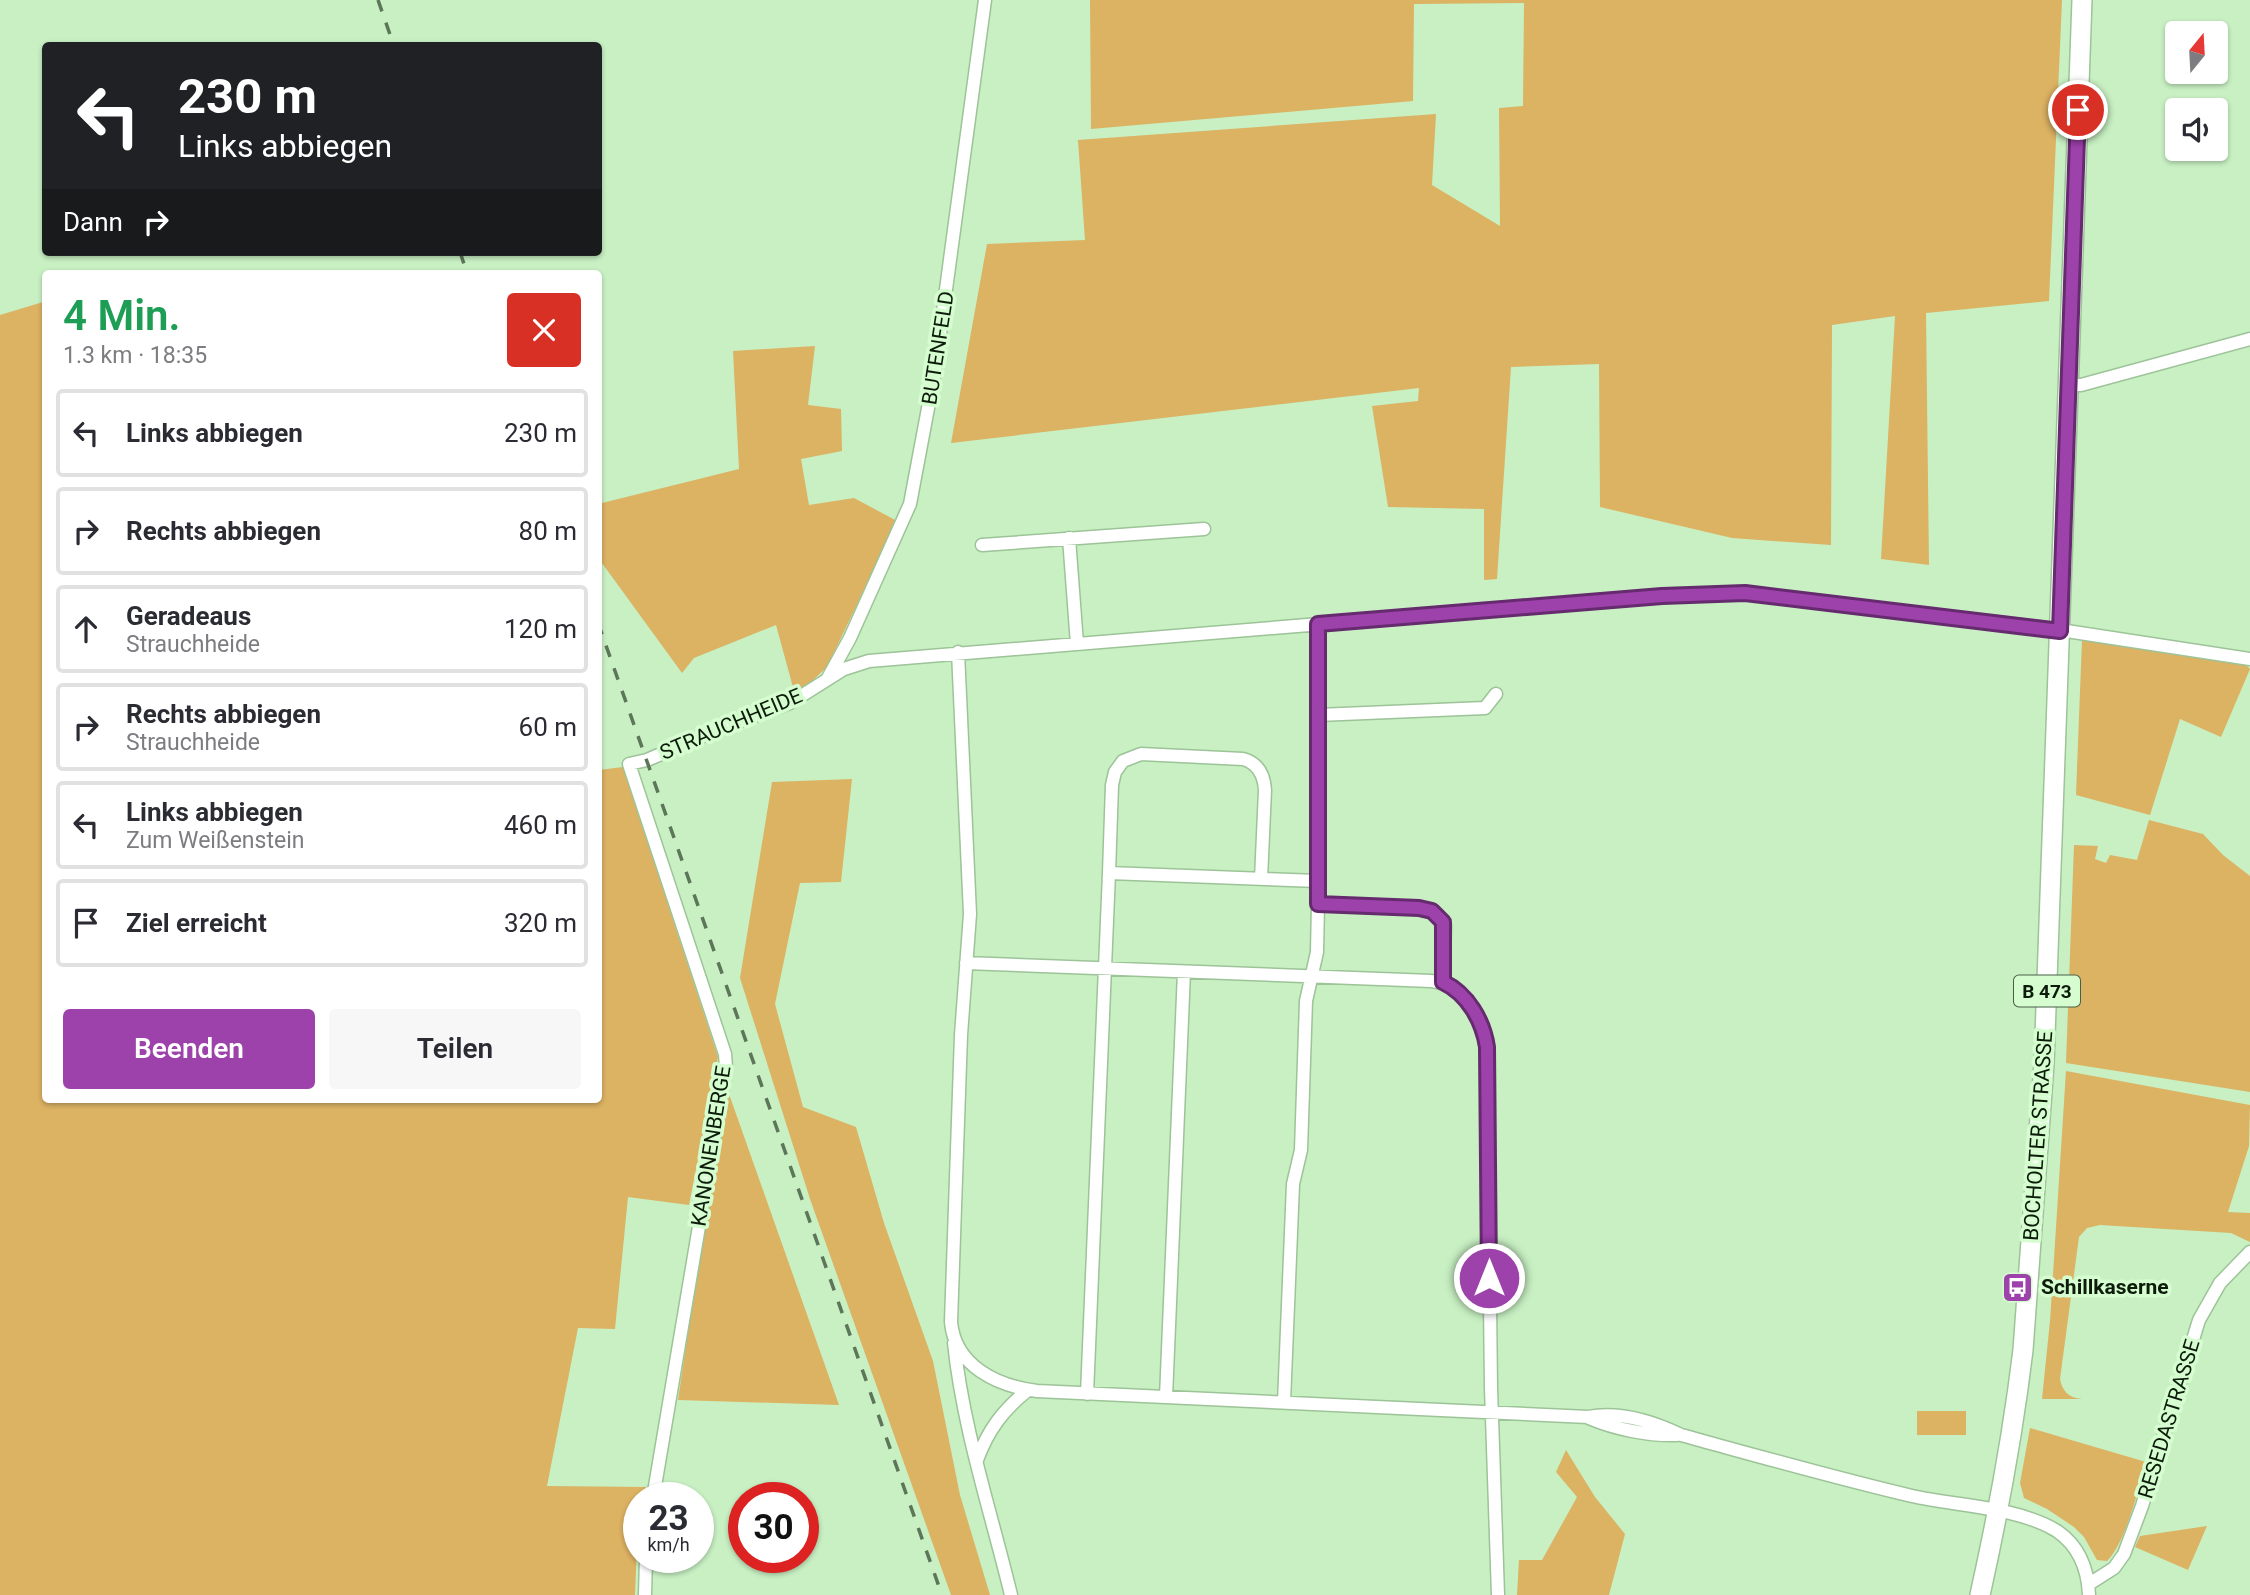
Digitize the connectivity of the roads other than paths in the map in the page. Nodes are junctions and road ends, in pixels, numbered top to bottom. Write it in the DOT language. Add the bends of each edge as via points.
graph roads {
  1 [pos="985,0"];
  2 [pos="2082,0"];
  3 [pos="2250,339"];
  4 [pos="2069,385"];
  5 [pos="1204,528"];
  6 [pos="1069,538"];
  7 [pos="982,545"];
  8 [pos="1318,624"];
  9 [pos="2061,626"];
  10 [pos="850,638"];
  11 [pos="1077,644"];
  12 [pos="958,652"];
  13 [pos="2250,659"];
  14 [pos="869,661"];
  15 [pos="828,678"];
  16 [pos="1496,694"];
  17 [pos="1318,715"];
  18 [pos="629,764"];
  19 [pos="1108,873"];
  20 [pos="1261,879"];
  21 [pos="1318,881"];
  22 [pos="1318,904"];
  23 [pos="966,962"];
  24 [pos="1106,968"];
  25 [pos="1184,972"];
  26 [pos="1311,976"];
  27 [pos="1443,982"];
  28 [pos="2250,1252"];
  29 [pos="953,1339"];
  30 [pos="1028,1390"];
  31 [pos="1087,1394"];
  32 [pos="1166,1397"];
  33 [pos="1284,1402"];
  34 [pos="1493,1411"];
  35 [pos="977,1461"];
  36 [pos="656,1482"];
  37 [pos="1998,1512"];
  38 [pos="646,1573"];
  39 [pos="2089,1590"];
  40 [pos="645,1595"];
  41 [pos="1012,1595"];
  42 [pos="1499,1595"];
  43 [pos="1980,1595"];
  1 -- 10 [label="street, BUTENFELD" via="935,371 910,504"];
  2 -- 4 [label="main road, B 473"];
  3 -- 4 [label="street"];
  4 -- 9 [label="main road, B 473"];
  5 -- 6 [label="street"];
  6 -- 7 [label="street"];
  6 -- 11 [label="street"];
  8 -- 9 [label="street, STRAUCHHEIDE" via="1745,593"];
  8 -- 11 [label="street, STRAUCHHEIDE"];
  8 -- 17 [label="street"];
  9 -- 13 [label="street, STRAUCHHEIDE"];
  9 -- 37 [label="main road, BOCHOLTER STRASSE / B 473" via="2037,1165 2023,1350"];
  10 -- 14 [label="street" via="854,650"];
  10 -- 15 [label="street, BUTENFELD"];
  11 -- 12 [label="street, STRAUCHHEIDE"];
  12 -- 14 [label="street, STRAUCHHEIDE"];
  12 -- 23 [label="street" via="970,914"];
  14 -- 15 [label="street, STRAUCHHEIDE"];
  15 -- 18 [label="street, STRAUCHHEIDE" via="790,704"];
  16 -- 17 [label="street" via="1485,708"];
  17 -- 21 [label="street"];
  18 -- 36 [label="street, KANONENBERGE" via="726,1067"];
  19 -- 20 [label="street"];
  19 -- 20 [label="street" via="1112,779 1128,758 1141,754 1243,759 1259,769 1265,790"];
  19 -- 24 [label="street"];
  20 -- 21 [label="street"];
  21 -- 22 [label="street"];
  22 -- 26 [label="street" via="1317,952"];
  22 -- 27 [label="street" via="1419,908 1437,914 1445,926"];
  23 -- 24 [label="street"];
  23 -- 29 [label="street"];
  24 -- 25 [label="street"];
  24 -- 31 [label="street"];
  25 -- 26 [label="street"];
  25 -- 32 [label="street"];
  26 -- 27 [label="street"];
  26 -- 33 [label="street" via="1306,1000 1301,1150 1293,1184"];
  27 -- 34 [label="street" via="1475,1012 1487,1047"];
  28 -- 39 [label="street, RESEDASTRASSE" via="2220,1283 2199,1320 2124,1554"];
  29 -- 30 [label="street" via="984,1373"];
  29 -- 35 [label="street"];
  30 -- 31 [label="street"];
  30 -- 35 [label="street" via="996,1420"];
  31 -- 32 [label="street"];
  32 -- 33 [label="street"];
  33 -- 34 [label="street"];
  34 -- 37 [label="street" via="1623,1416 1914,1496"];
  34 -- 42 [label="street"];
  35 -- 41 [label="street"];
  37 -- 39 [label="street" via="2062,1535 2081,1558"];
  37 -- 43 [label="main road, BOCHOLTER STRASSE / B 473"];
  38 -- 40 [label="street"];
}
